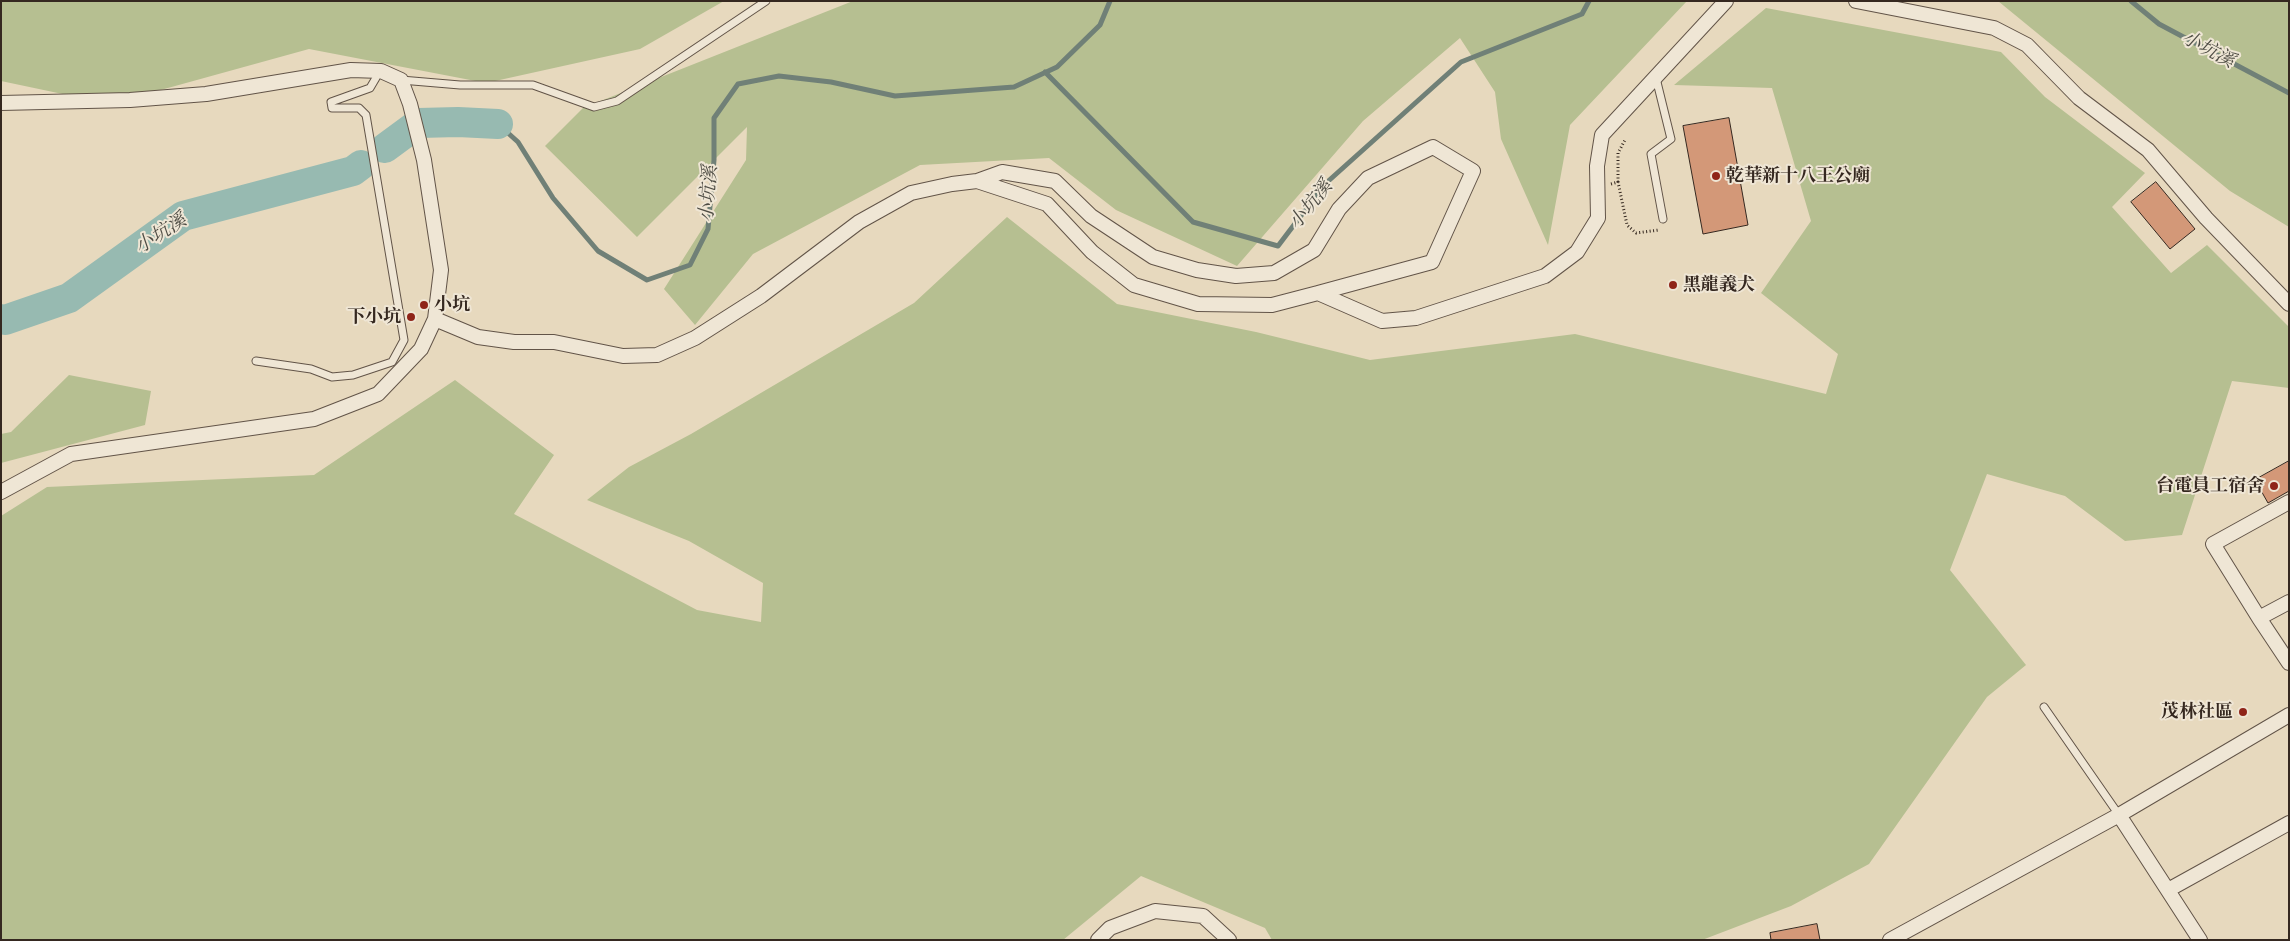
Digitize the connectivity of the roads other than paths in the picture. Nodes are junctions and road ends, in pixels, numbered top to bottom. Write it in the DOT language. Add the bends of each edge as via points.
graph roads {
  1 [pos="766,1"];
  2 [pos="1726,1"];
  3 [pos="1856,1"];
  4 [pos="381,71"];
  5 [pos="1656,77"];
  6 [pos="401,80"];
  7 [pos="1,103"];
  8 [pos="977,181"];
  9 [pos="1662,219"];
  10 [pos="1318,293"];
  11 [pos="2289,304"];
  12 [pos="435,319"];
  13 [pos="256,361"];
  14 [pos="396,367"];
  15 [pos="1,492"];
  16 [pos="2289,502"];
  17 [pos="2289,602"];
  18 [pos="2259,618"];
  19 [pos="2289,663"];
  20 [pos="2044,706"];
  21 [pos="2289,715"];
  22 [pos="2119,814"];
  23 [pos="2289,823"];
  24 [pos="2168,890"];
  25 [pos="1098,940"];
  26 [pos="1229,940"];
  27 [pos="1890,940"];
  28 [pos="2200,940"];
  1 -- 6 [label="lane" via="617,102 594,107 533,85 460,85"];
  2 -- 5 [label="street"];
  3 -- 11 [label="street" via="1994,28 2027,45 2079,98 2148,150 2206,218"];
  4 -- 6 [label="street"];
  4 -- 7 [label="street" via="351,70 206,94 130,100"];
  4 -- 14 [label="lane" via="370,88 332,102 332,108 359,108 366,114 404,340"];
  5 -- 9 [label="lane" via="1671,139 1651,154"];
  5 -- 10 [label="street" via="1602,135 1597,166 1598,218 1577,252 1546,276 1416,318 1382,321"];
  6 -- 12 [label="street" via="424,160 441,270"];
  8 -- 10 [label="street" via="1047,204 1092,252 1134,285 1198,304 1272,305"];
  8 -- 10 [label="street" via="1002,172 1055,181 1091,216 1154,257 1197,270 1236,276 1274,273 1314,250 1339,209 1368,178 1433,147 1473,171 1432,262"];
  8 -- 12 [label="street" via="911,193 859,222 761,296 695,338 657,355 623,356 554,342 514,342 478,337"];
  12 -- 14 [label="street" via="421,349"];
  13 -- 14 [label="lane" via="311,369 332,377"];
  14 -- 15 [label="street" via="378,394 314,419 70,454"];
  16 -- 18 [label="street" via="2213,544"];
  17 -- 18 [label="street"];
  18 -- 19 [label="street"];
  20 -- 22 [label="lane"];
  21 -- 22 [label="street"];
  22 -- 24 [label="street"];
  22 -- 27 [label="street"];
  23 -- 24 [label="street"];
  24 -- 28 [label="street"];
  25 -- 26 [label="street" via="1110,928 1155,911 1203,916"];
}
